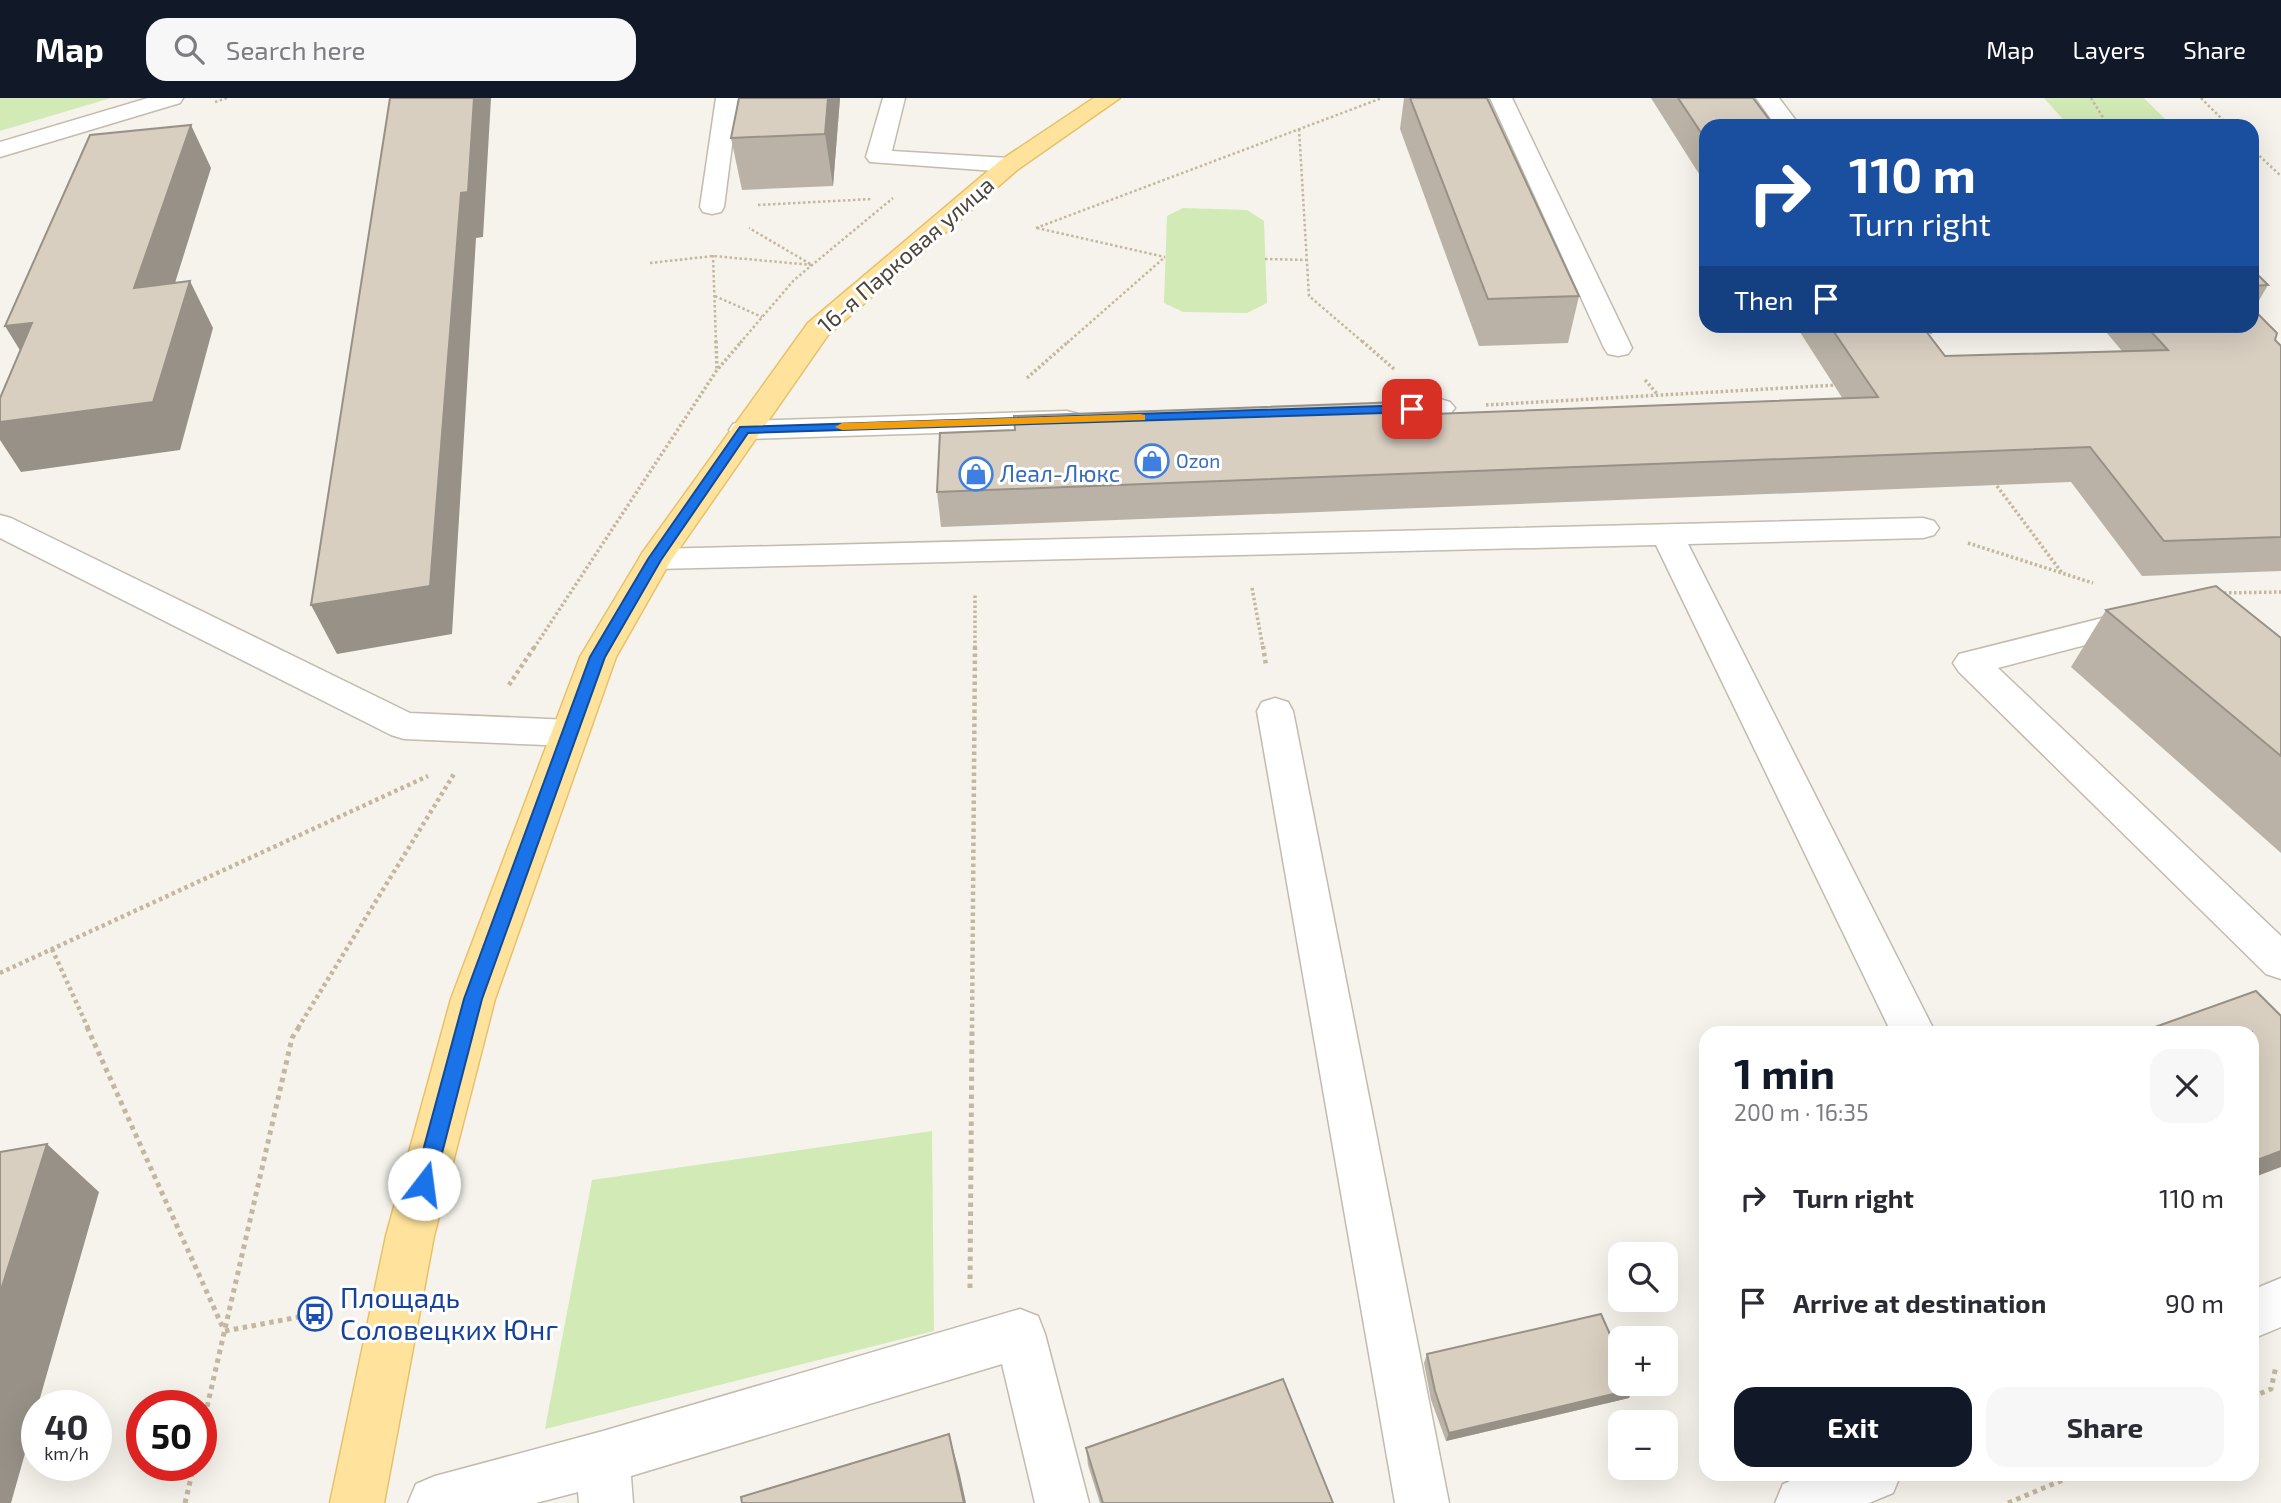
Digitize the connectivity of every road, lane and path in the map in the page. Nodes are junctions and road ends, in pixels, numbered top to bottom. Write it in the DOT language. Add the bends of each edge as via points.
graph roads {
  1 [pos="172,98"];
  2 [pos="727,98"];
  3 [pos="894,98"];
  4 [pos="1109,98"];
  5 [pos="1382,98"];
  6 [pos="1500,98"];
  7 [pos="1767,98"];
  8 [pos="2091,98"];
  9 [pos="2201,98"];
  10 [pos="1783,119"];
  11 [pos="2104,119"];
  12 [pos="2222,119"];
  13 [pos="1300,129"];
  14 [pos="0,150"];
  15 [pos="2259,156"];
  16 [pos="1009,165"];
  17 [pos="2281,176"];
  18 [pos="893,198"];
  19 [pos="712,207"];
  20 [pos="713,256"];
  21 [pos="1265,259"];
  22 [pos="1306,260"];
  23 [pos="650,264"];
  24 [pos="715,296"];
  25 [pos="762,317"];
  26 [pos="1931,333"];
  27 [pos="1927,347"];
  28 [pos="1618,348"];
  29 [pos="1850,384"];
  30 [pos="1440,408"];
  31 [pos="1358,411"];
  32 [pos="1099,419"];
  33 [pos="976,423"];
  34 [pos="744,430"];
  35 [pos="1990,477"];
  36 [pos="0,525"];
  37 [pos="1923,528"];
  38 [pos="1667,534"];
  39 [pos="1244,545"];
  40 [pos="975,552"];
  41 [pos="655,559"];
  42 [pos="2281,592"];
  43 [pos="2216,593"];
  44 [pos="2168,612"];
  45 [pos="1275,711"];
  46 [pos="482,729"];
  47 [pos="570,733"];
  48 [pos="463,760"];
  49 [pos="52,949"];
  50 [pos="2281,962"];
  51 [pos="0,973"];
  52 [pos="1910,1026"];
  53 [pos="2281,1302"];
  54 [pos="2259,1312"];
  55 [pos="315,1314"];
  56 [pos="225,1331"];
  57 [pos="970,1348"];
  58 [pos="2276,1363"];
  59 [pos="211,1390"];
  60 [pos="2259,1395"];
  61 [pos="605,1480"];
  62 [pos="190,1481"];
  63 [pos="1857,1481"];
  64 [pos="2060,1481"];
  65 [pos="185,1503"];
  66 [pos="356,1503"];
  67 [pos="435,1503"];
  68 [pos="1062,1503"];
  69 [pos="1422,1503"];
  70 [pos="1802,1503"];
  71 [pos="2008,1503"];
  1 -- 14 [label="street" via="94,131"];
  2 -- 19 [label="street"];
  3 -- 16 [label="street" via="878,157"];
  4 -- 16 [label="main road, 16-я Парковая улица"];
  5 -- 13 [label="path"];
  6 -- 28 [label="street"];
  7 -- 10 [label="street"];
  8 -- 11 [label="path"];
  9 -- 12 [label="path"];
  13 -- 22 [label="path"];
  13 -- 33 [label="path" via="1036,228 1165,257"];
  15 -- 17 [label="path"];
  16 -- 34 [label="main road, 16-я Парковая улица" via="818,329"];
  18 -- 19 [label="path"];
  19 -- 20 [label="path"];
  19 -- 20 [label="path" via="812,265"];
  20 -- 23 [label="path"];
  20 -- 24 [label="path"];
  21 -- 22 [label="path"];
  22 -- 30 [label="path" via="1309,296"];
  24 -- 25 [label="path"];
  24 -- 46 [label="path" via="717,370"];
  26 -- 27 [label="path"];
  29 -- 30 [label="path"];
  30 -- 31 [label="street"];
  32 -- 33 [label="street"];
  33 -- 34 [label="street"];
  34 -- 41 [label="main road, 16-я Парковая улица"];
  35 -- 37 [label="path" via="2063,574"];
  36 -- 46 [label="street" via="404,726"];
  37 -- 38 [label="street"];
  38 -- 39 [label="street"];
  38 -- 52 [label="street"];
  39 -- 40 [label="street"];
  39 -- 45 [label="path"];
  40 -- 41 [label="street"];
  40 -- 57 [label="path"];
  41 -- 47 [label="main road, 16-я Парковая улица" via="598,657"];
  42 -- 43 [label="path"];
  44 -- 50 [label="street" via="1971,663"];
  45 -- 69 [label="street"];
  46 -- 47 [label="street"];
  46 -- 48 [label="path"];
  47 -- 66 [label="main road, 16-я Парковая улица" via="473,999 410,1237"];
  48 -- 49 [label="path"];
  48 -- 56 [label="path" via="292,1038"];
  49 -- 51 [label="path"];
  49 -- 56 [label="path"];
  53 -- 54 [label="street"];
  55 -- 56 [label="path"];
  56 -- 59 [label="path"];
  57 -- 61 [label="street"];
  57 -- 68 [label="street" via="1020,1334"];
  58 -- 60 [label="path" via="2271,1389"];
  61 -- 67 [label="street"];
  62 -- 65 [label="path"];
  63 -- 70 [label="street"];
  64 -- 71 [label="path"];
}
